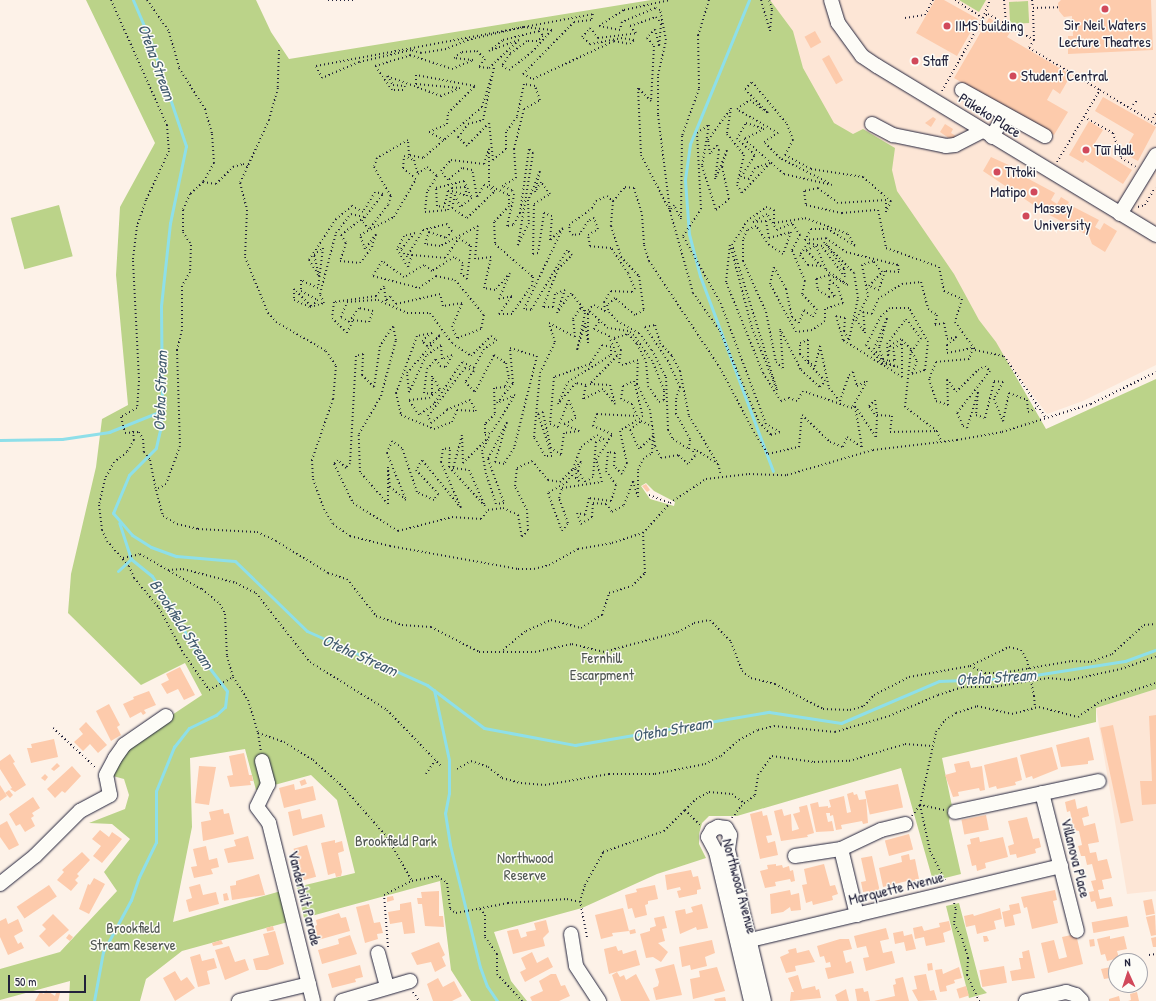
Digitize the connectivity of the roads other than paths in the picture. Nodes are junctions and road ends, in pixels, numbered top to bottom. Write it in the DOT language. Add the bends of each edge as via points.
graph roads {
  1 [pos="831,0"];
  2 [pos="962,90"];
  3 [pos="1005,114"];
  4 [pos="872,124"];
  5 [pos="987,134"];
  6 [pos="1045,136"];
  7 [pos="1156,155"];
  8 [pos="1120,214"];
  9 [pos="1156,235"];
  10 [pos="166,716"];
  11 [pos="262,761"];
  12 [pos="1099,781"];
  13 [pos="1042,793"];
  14 [pos="951,811"];
  15 [pos="905,824"];
  16 [pos="841,849"];
  17 [pos="795,856"];
  18 [pos="1061,866"];
  19 [pos="0,884"];
  20 [pos="857,915"];
  21 [pos="1076,931"];
  22 [pos="571,934"];
  23 [pos="745,942"];
  24 [pos="378,954"];
  25 [pos="410,981"];
  26 [pos="309,984"];
  27 [pos="387,987"];
  28 [pos="239,1001"];
  29 [pos="313,1001"];
  30 [pos="342,1001"];
  31 [pos="599,1001"];
  32 [pos="751,1001"];
  33 [pos="764,1001"];
  34 [pos="1026,1001"];
  35 [pos="1082,1001"];
  1 -- 5 [label="street, Pūkeko Place" via="838,23 862,56"];
  2 -- 3 [label="street"];
  3 -- 5 [label="street"];
  3 -- 6 [label="street"];
  4 -- 5 [label="street" via="893,135 946,146"];
  5 -- 8 [label="street, Pūkeko Place"];
  7 -- 8 [label="street"];
  8 -- 9 [label="street, Pūkeko Place"];
  10 -- 19 [label="street" via="124,745 114,758 106,775 110,795 80,811 35,856"];
  11 -- 26 [label="street, Vanderbilt Parade" via="268,784 257,807 269,823"];
  12 -- 13 [label="street"];
  13 -- 14 [label="street"];
  13 -- 18 [label="street, Villanova Place"];
  15 -- 16 [label="street" via="881,830"];
  16 -- 17 [label="street"];
  16 -- 20 [label="street"];
  18 -- 20 [label="street, Marquette Avenue"];
  18 -- 21 [label="street, Villanova Place"];
  20 -- 23 [label="street, Marquette Avenue"];
  22 -- 31 [label="street" via="576,966"];
  23 -- 23 [label="street, Northwood Avenue" via="716,852 710,844 710,833 718,826 726,828 730,835 728,850"];
  23 -- 32 [label="street, Northwood Avenue"];
  23 -- 33 [label="street, Northwood Avenue"];
  24 -- 27 [label="street"];
  25 -- 27 [label="street"];
  26 -- 28 [label="street"];
  26 -- 29 [label="street, Vanderbilt Parade"];
  27 -- 30 [label="street"];
  34 -- 35 [label="street" via="1066,992 1076,995"];
}
